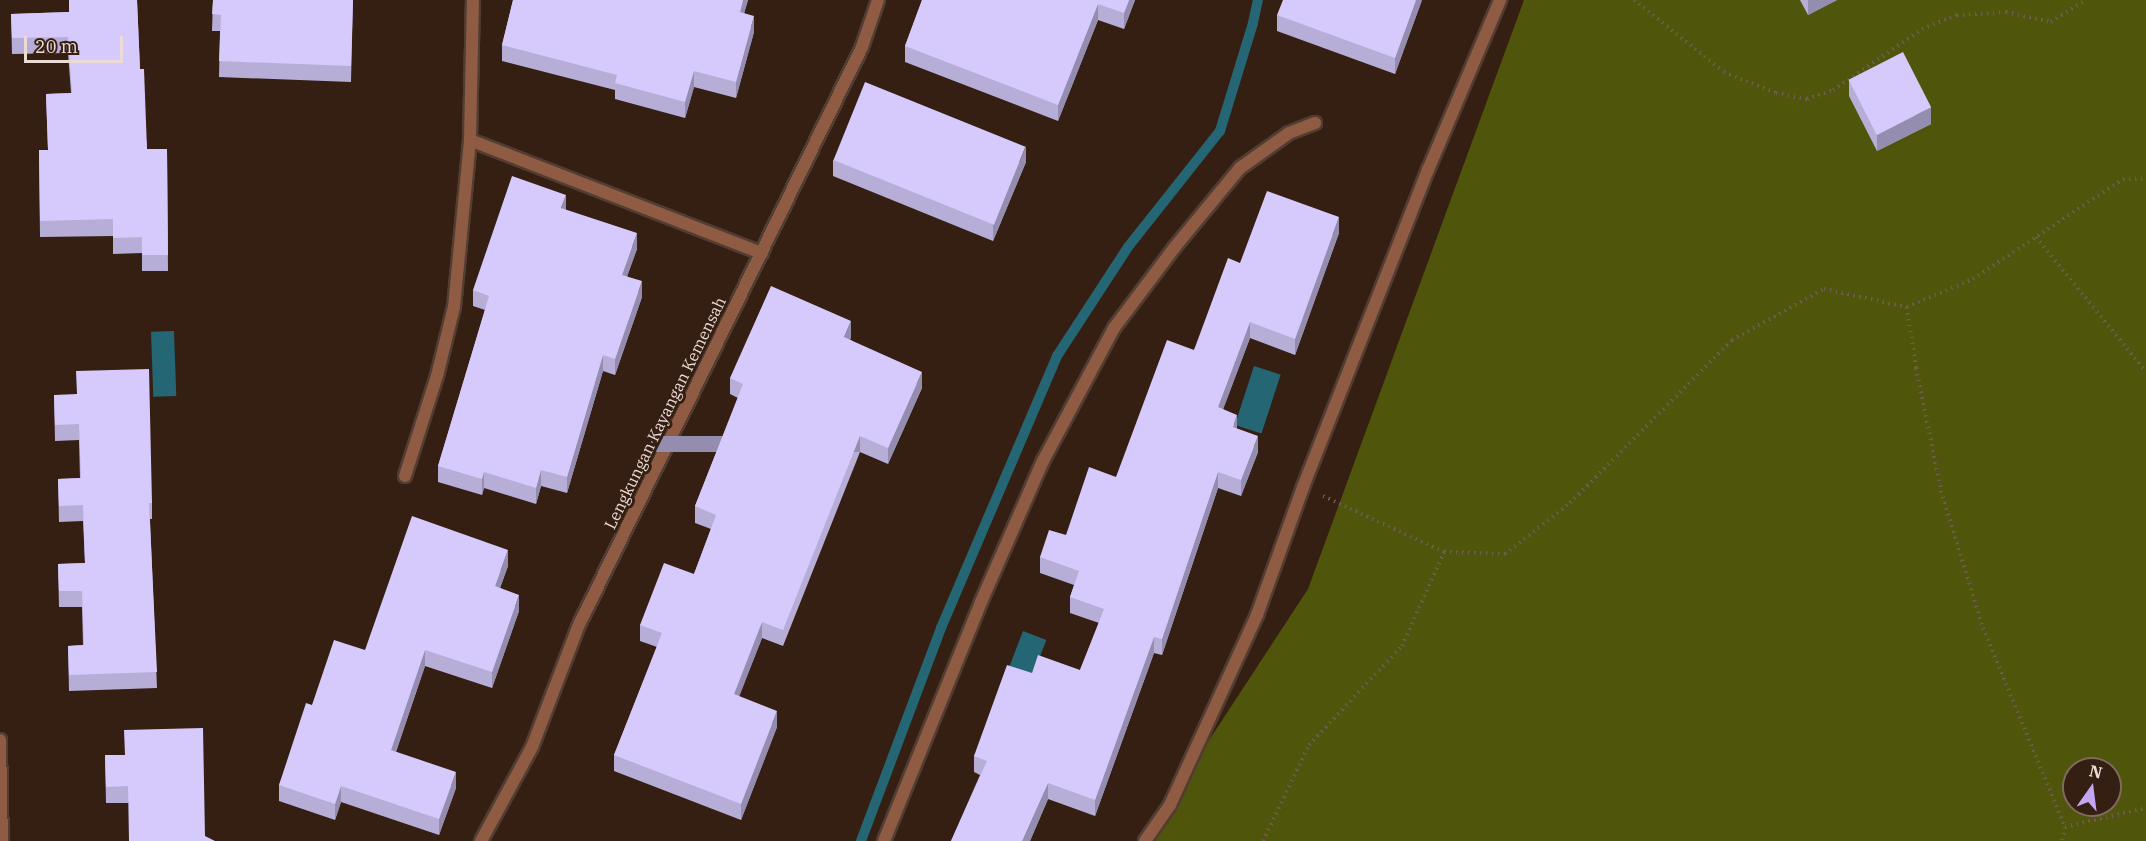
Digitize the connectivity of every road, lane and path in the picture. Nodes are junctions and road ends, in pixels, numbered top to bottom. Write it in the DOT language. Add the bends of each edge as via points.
graph roads {
  1 [pos="473,0"];
  2 [pos="878,0"];
  3 [pos="1500,0"];
  4 [pos="1634,0"];
  5 [pos="2086,0"];
  6 [pos="1315,123"];
  7 [pos="470,140"];
  8 [pos="2146,178"];
  9 [pos="2036,237"];
  10 [pos="762,253"];
  11 [pos="1906,307"];
  12 [pos="2146,372"];
  13 [pos="405,476"];
  14 [pos="1303,487"];
  15 [pos="1444,552"];
  16 [pos="0,740"];
  17 [pos="2146,808"];
  18 [pos="2065,827"];
  19 [pos="2,841"];
  20 [pos="481,841"];
  21 [pos="884,841"];
  22 [pos="1145,841"];
  23 [pos="1263,841"];
  24 [pos="2062,841"];
  1 -- 7 [label="street"];
  2 -- 10 [label="street, Lengkungan Kayangan Kemensah" via="862,47"];
  3 -- 14 [label="street"];
  4 -- 5 [label="path" via="1724,72 1776,93 1807,99 1833,90 1922,29 1957,15 2006,12 2051,22"];
  6 -- 21 [label="street" via="1289,133 1240,168 1114,328 1043,461"];
  7 -- 10 [label="street"];
  7 -- 13 [label="street" via="454,307"];
  8 -- 9 [label="path" via="2123,179"];
  9 -- 11 [label="path" via="1973,279"];
  9 -- 12 [label="path"];
  10 -- 20 [label="street, Lengkungan Kayangan Kemensah" via="578,627 532,747"];
  11 -- 15 [label="path" via="1824,289 1732,340 1570,503 1505,554"];
  11 -- 18 [label="path" via="1941,491 1983,628"];
  14 -- 15 [label="path"];
  14 -- 22 [label="street" via="1257,615 1170,805"];
  15 -- 23 [label="path" via="1402,646 1309,744"];
  16 -- 19 [label="street"];
  17 -- 18 [label="path"];
  18 -- 24 [label="path"];
}
